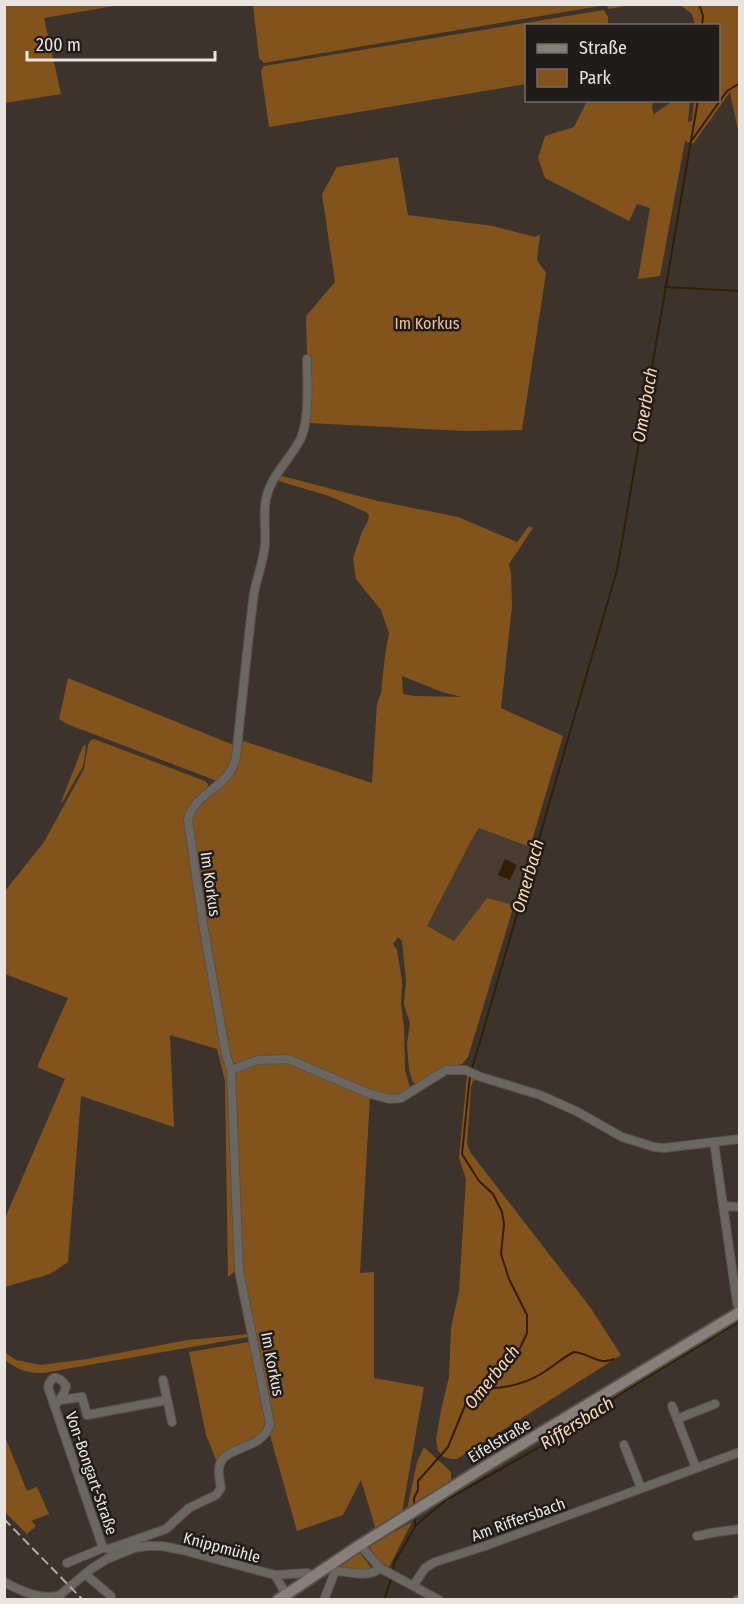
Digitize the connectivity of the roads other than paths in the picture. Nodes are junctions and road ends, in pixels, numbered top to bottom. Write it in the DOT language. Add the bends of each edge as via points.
graph roads {
  1 [pos="307,359"];
  2 [pos="231,1070"];
  3 [pos="740,1139"];
  4 [pos="714,1142"];
  5 [pos="723,1206"];
  6 [pos="740,1207"];
  7 [pos="736,1264"];
  8 [pos="740,1311"];
  9 [pos="163,1380"];
  10 [pos="167,1400"];
  11 [pos="715,1404"];
  12 [pos="672,1407"];
  13 [pos="676,1419"];
  14 [pos="172,1422"];
  15 [pos="262,1437"];
  16 [pos="624,1445"];
  17 [pos="740,1452"];
  18 [pos="696,1468"];
  19 [pos="641,1488"];
  20 [pos="740,1529"];
  21 [pos="158,1531"];
  22 [pos="697,1536"];
  23 [pos="360,1545"];
  24 [pos="162,1546"];
  25 [pos="103,1548"];
  26 [pos="67,1563"];
  27 [pos="383,1570"];
  28 [pos="275,1575"];
  29 [pos="314,1575"];
  30 [pos="82,1576"];
  31 [pos="4,1582"];
  32 [pos="413,1586"];
  33 [pos="111,1596"];
  34 [pos="282,1597"];
  35 [pos="324,1599"];
  36 [pos="439,1599"];
  1 -- 2 [label="street, Im Korkus" via="304,429 297,446 276,474 264,510 265,545 255,590 236,757 227,776 195,803 188,820"];
  2 -- 4 [label="street" via="258,1060 288,1059 390,1099 402,1098 446,1070 471,1072 540,1095 622,1137 654,1147"];
  2 -- 15 [label="street, Im Korkus" via="238,1260 270,1424"];
  3 -- 4 [label="street"];
  4 -- 5 [label="street"];
  5 -- 6 [label="street"];
  5 -- 7 [label="street"];
  7 -- 8 [label="street"];
  8 -- 23 [label="main road, Eifelstraße"];
  9 -- 10 [label="street"];
  10 -- 14 [label="street"];
  10 -- 25 [label="street, Von-Bongart-Straße" via="87,1415 82,1397 57,1403"];
  11 -- 13 [label="street"];
  12 -- 13 [label="street"];
  13 -- 18 [label="street"];
  15 -- 21 [label="street, Knippmühle" via="221,1462 218,1492"];
  16 -- 19 [label="street"];
  17 -- 18 [label="street, Am Riffersbach"];
  18 -- 19 [label="street, Am Riffersbach"];
  19 -- 32 [label="street, Am Riffersbach" via="435,1562 425,1568"];
  20 -- 22 [label="street"];
  21 -- 24 [label="street, Knippmühle"];
  21 -- 25 [label="street, Knippmühle"];
  23 -- 27 [label="street"];
  23 -- 29 [label="main road, Eifelstraße"];
  24 -- 28 [label="street, Knippmühle"];
  24 -- 30 [label="street, Knippmühle" via="134,1548 107,1559"];
  25 -- 26 [label="street, Knippmühle"];
  27 -- 32 [label="street"];
  27 -- 35 [label="street" via="368,1574 337,1571"];
  28 -- 29 [label="street, Knippmühle"];
  28 -- 34 [label="street, Knippmühle"];
  29 -- 34 [label="main road, Eifelstraße"];
  30 -- 31 [label="street, Knippmühle" via="60,1595 45,1598"];
  30 -- 33 [label="street"];
  32 -- 36 [label="street"];
}
